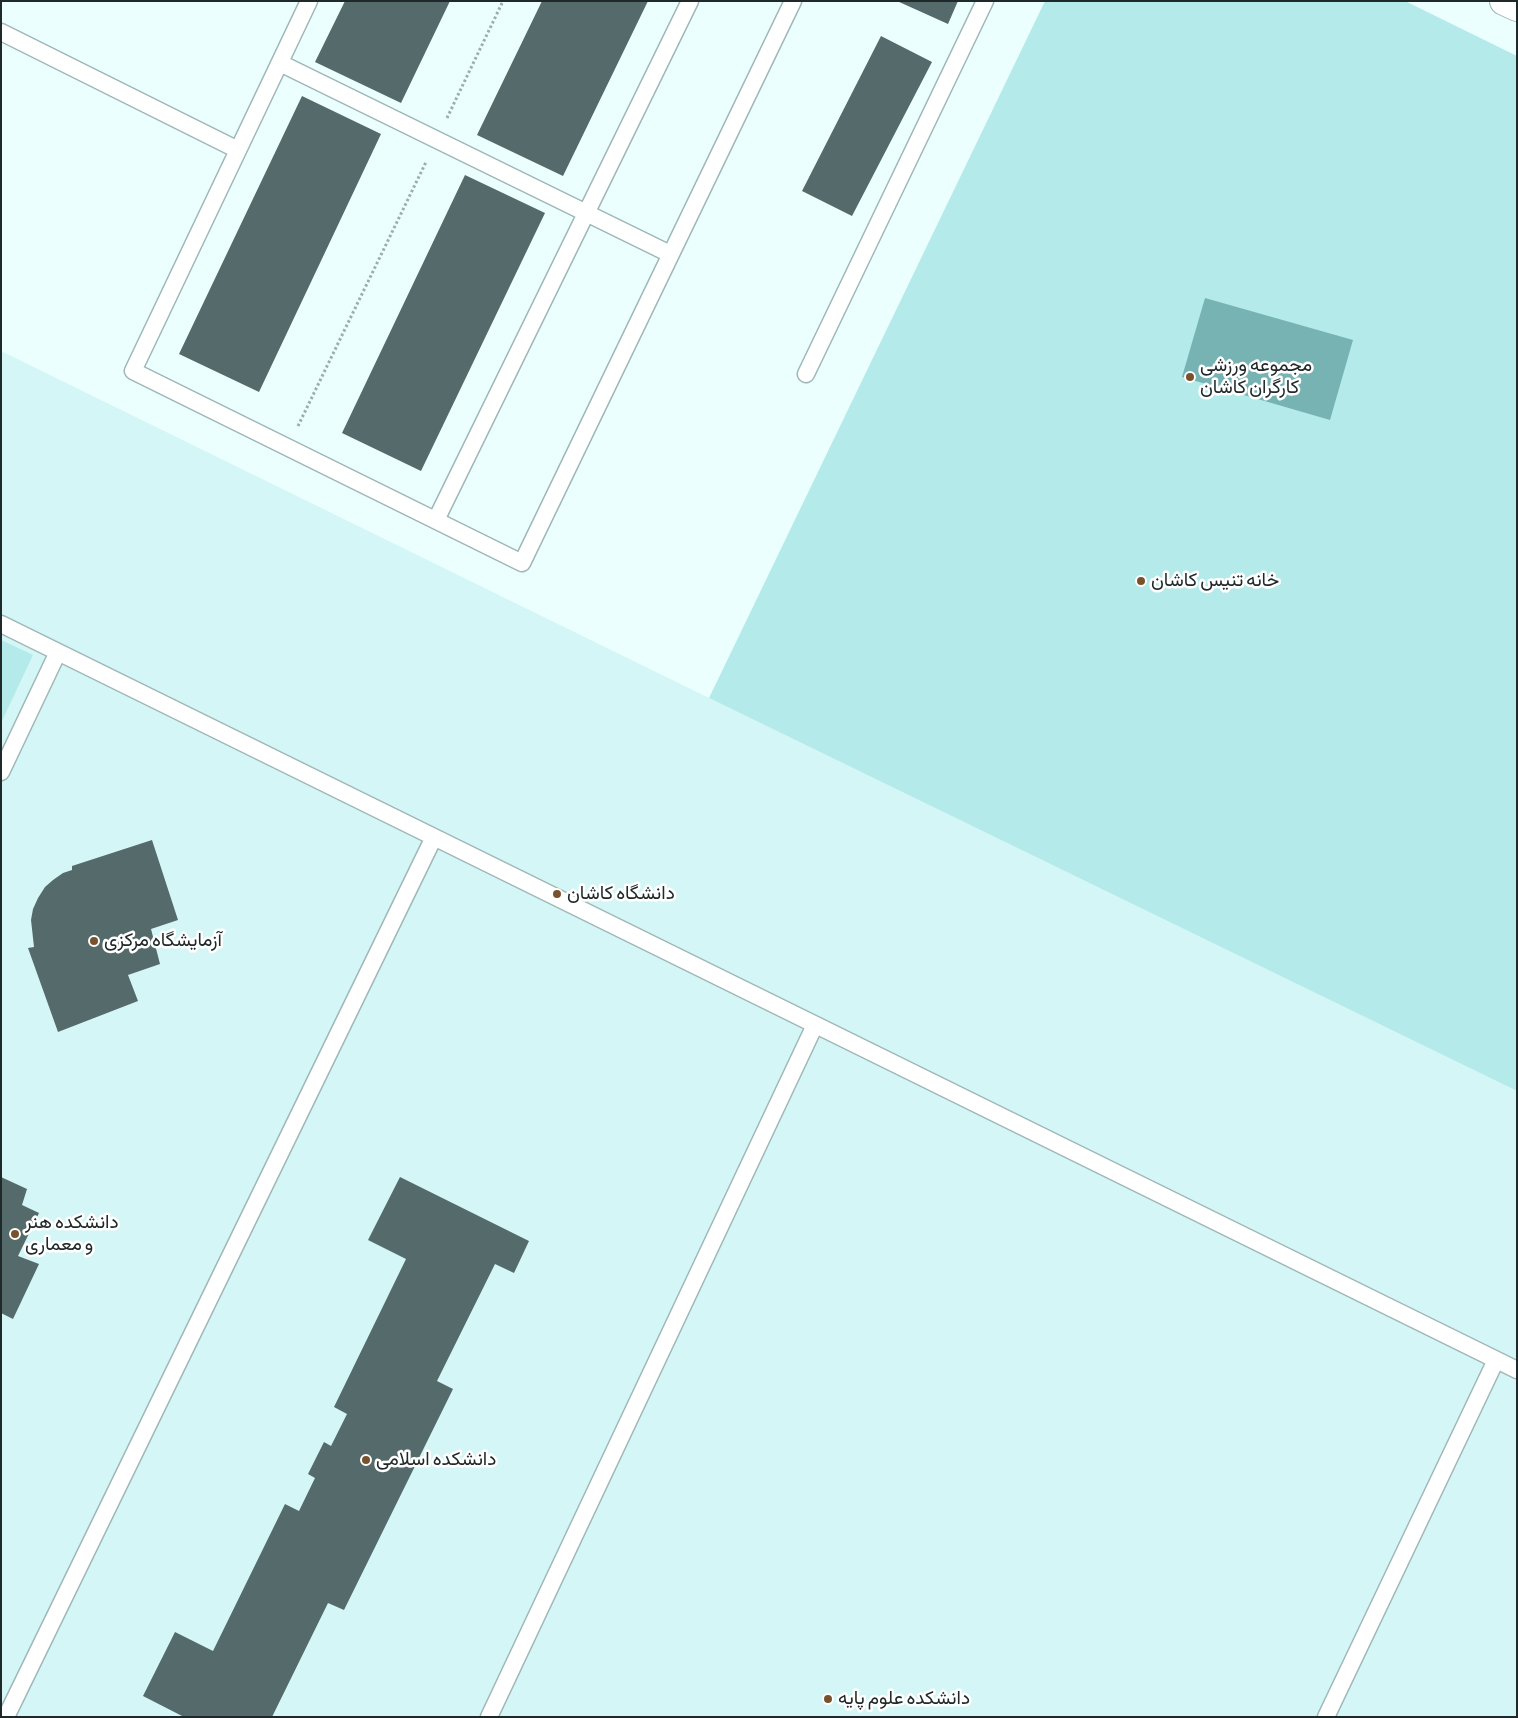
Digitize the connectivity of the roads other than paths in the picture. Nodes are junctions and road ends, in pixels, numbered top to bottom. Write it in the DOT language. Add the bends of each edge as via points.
graph roads {
  1 [pos="309,1"];
  2 [pos="690,1"];
  3 [pos="793,1"];
  4 [pos="985,1"];
  5 [pos="1504,1"];
  6 [pos="1517,7"];
  7 [pos="1,32"];
  8 [pos="280,63"];
  9 [pos="238,150"];
  10 [pos="586,213"];
  11 [pos="670,254"];
  12 [pos="806,374"];
  13 [pos="436,520"];
  14 [pos="1,624"];
  15 [pos="58,652"];
  16 [pos="1,772"];
  17 [pos="434,837"];
  18 [pos="815,1024"];
  19 [pos="1496,1360"];
  20 [pos="1517,1370"];
  21 [pos="6,1717"];
  22 [pos="489,1717"];
  23 [pos="1326,1717"];
  1 -- 8 [label="lane"];
  2 -- 10 [label="lane"];
  3 -- 11 [label="lane"];
  4 -- 12 [label="lane"];
  5 -- 6 [label="street"];
  7 -- 9 [label="lane"];
  8 -- 9 [label="lane"];
  8 -- 10 [label="lane"];
  9 -- 13 [label="lane" via="132,371"];
  10 -- 11 [label="lane"];
  10 -- 13 [label="lane"];
  11 -- 13 [label="lane" via="522,562"];
  14 -- 15 [label="lane"];
  15 -- 16 [label="lane"];
  15 -- 17 [label="lane"];
  17 -- 18 [label="lane"];
  17 -- 21 [label="lane"];
  18 -- 19 [label="lane"];
  18 -- 22 [label="lane"];
  19 -- 20 [label="lane"];
  19 -- 23 [label="lane"];
}
